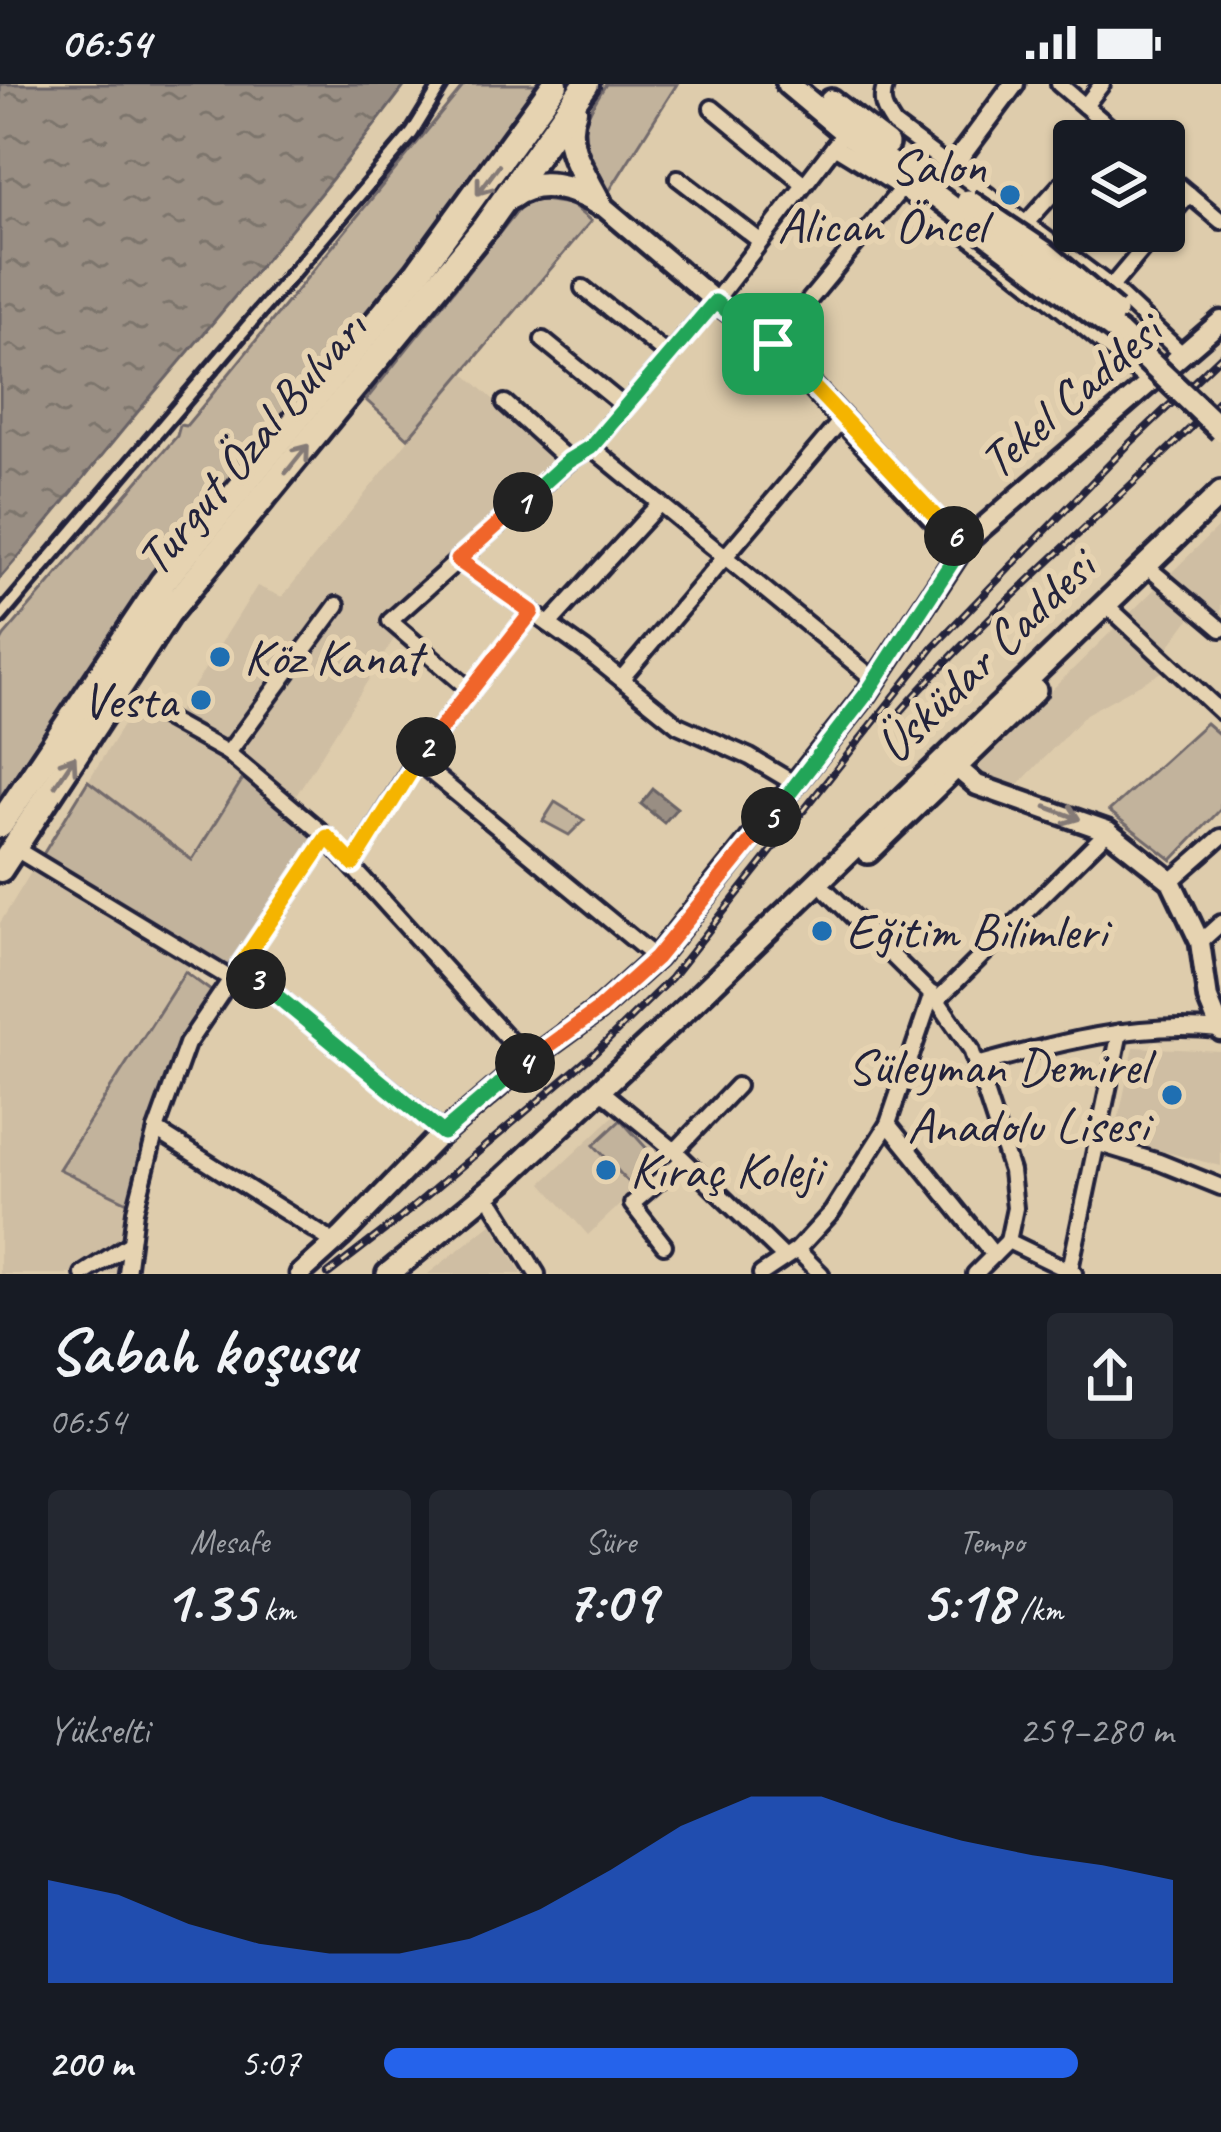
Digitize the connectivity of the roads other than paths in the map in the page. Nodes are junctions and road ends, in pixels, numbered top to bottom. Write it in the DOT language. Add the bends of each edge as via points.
graph roads {
  1 [pos="442,84"];
  2 [pos="555,84"];
  3 [pos="788,84"];
  4 [pos="810,84"];
  5 [pos="886,84"];
  6 [pos="1014,84"];
  7 [pos="1059,84"];
  8 [pos="1102,84"];
  9 [pos="584,88"];
  10 [pos="1085,106"];
  11 [pos="712,108"];
  12 [pos="1102,120"];
  13 [pos="839,139"];
  14 [pos="678,178"];
  15 [pos="942,180"];
  16 [pos="906,182"];
  17 [pos="803,183"];
  18 [pos="1185,191"];
  19 [pos="1053,193"];
  20 [pos="1189,194"];
  21 [pos="1185,199"];
  22 [pos="505,201"];
  23 [pos="598,202"];
  24 [pos="1028,221"];
  25 [pos="1221,221"];
  26 [pos="760,241"];
  27 [pos="1141,252"];
  28 [pos="1112,287"];
  29 [pos="583,288"];
  30 [pos="715,302"];
  31 [pos="1221,321"];
  32 [pos="543,340"];
  33 [pos="773,344"];
  34 [pos="1181,354"];
  35 [pos="668,356"];
  36 [pos="1149,382"];
  37 [pos="505,403"];
  38 [pos="625,407"];
  39 [pos="1221,411"];
  40 [pos="843,418"];
  41 [pos="1221,430"];
  42 [pos="591,447"];
  43 [pos="568,461"];
  44 [pos="1221,493"];
  45 [pos="660,503"];
  46 [pos="1221,512"];
  47 [pos="965,542"];
  48 [pos="724,554"];
  49 [pos="458,560"];
  50 [pos="1150,569"];
  51 [pos="337,605"];
  52 [pos="1114,611"];
  53 [pos="532,612"];
  54 [pos="0,617"];
  55 [pos="549,624"];
  56 [pos="1221,629"];
  57 [pos="622,679"];
  58 [pos="875,680"];
  59 [pos="470,689"];
  60 [pos="146,707"];
  61 [pos="1221,712"];
  62 [pos="227,753"];
  63 [pos="416,760"];
  64 [pos="950,762"];
  65 [pos="797,785"];
  66 [pos="0,825"];
  67 [pos="1108,831"];
  68 [pos="327,837"];
  69 [pos="1221,837"];
  70 [pos="7,858"];
  71 [pos="353,864"];
  72 [pos="1171,881"];
  73 [pos="822,887"];
  74 [pos="1221,923"];
  75 [pos="1200,942"];
  76 [pos="656,958"];
  77 [pos="236,973"];
  78 [pos="935,997"];
  79 [pos="1220,1030"];
  80 [pos="1120,1032"];
  81 [pos="528,1061"];
  82 [pos="977,1065"];
  83 [pos="736,1086"];
  84 [pos="604,1092"];
  85 [pos="888,1124"];
  86 [pos="156,1130"];
  87 [pos="443,1133"];
  88 [pos="1096,1143"];
  89 [pos="678,1156"];
  90 [pos="1221,1187"];
  91 [pos="494,1205"];
  92 [pos="1008,1240"];
  93 [pos="335,1243"];
  94 [pos="130,1244"];
  95 [pos="664,1244"];
  96 [pos="790,1253"];
  97 [pos="994,1255"];
  98 [pos="1071,1273"];
  99 [pos="83,1274"];
  100 [pos="127,1274"];
  101 [pos="300,1274"];
  102 [pos="388,1274"];
  103 [pos="407,1274"];
  104 [pos="538,1274"];
  105 [pos="761,1274"];
  106 [pos="821,1274"];
  107 [pos="975,1274"];
  1 -- 54 [label="street" via="412,134"];
  2 -- 66 [label="highway, Turgut Özal Bulvarı, one-way" via="438,246 163,582"];
  3 -- 13 [label="main road"];
  4 -- 15 [label="main road"];
  5 -- 15 [label="street" via="883,108"];
  6 -- 15 [label="street"];
  7 -- 10 [label="street"];
  8 -- 10 [label="street"];
  9 -- 22 [label="highway, Turgut Özal Bulvarı"];
  9 -- 23 [label="highway" via="569,133"];
  10 -- 12 [label="street"];
  11 -- 17 [label="street"];
  13 -- 16 [label="main road"];
  13 -- 17 [label="street"];
  14 -- 26 [label="street"];
  15 -- 16 [label="main road"];
  15 -- 24 [label="street"];
  15 -- 39 [label="main road, bridge" via="1045,253"];
  15 -- 41 [label="main road, bridge"];
  16 -- 33 [label="street"];
  16 -- 36 [label="street"];
  17 -- 26 [label="street"];
  18 -- 20 [label="street"];
  19 -- 24 [label="street"];
  20 -- 21 [label="street"];
  20 -- 25 [label="street"];
  22 -- 23 [label="highway" via="535,185 578,190"];
  70 -- 22 [label="highway, Turgut Özal Bulvarı, one-way" via="168,613"];
  23 -- 30 [label="street"];
  24 -- 28 [label="street"];
  26 -- 30 [label="street"];
  27 -- 28 [label="street"];
  28 -- 34 [label="street"];
  29 -- 35 [label="street"];
  30 -- 33 [label="street"];
  30 -- 35 [label="street"];
  31 -- 34 [label="street, Tekel Caddesi"];
  32 -- 38 [label="street"];
  33 -- 40 [label="street"];
  34 -- 36 [label="street, Tekel Caddesi"];
  35 -- 38 [label="street"];
  36 -- 47 [label="street, Tekel Caddesi"];
  37 -- 43 [label="street"];
  38 -- 42 [label="street"];
  40 -- 47 [label="street"];
  40 -- 48 [label="street"];
  42 -- 43 [label="street"];
  42 -- 45 [label="street"];
  43 -- 49 [label="street"];
  44 -- 50 [label="main road, Üsküdar Caddesi"];
  45 -- 48 [label="street"];
  45 -- 55 [label="street"];
  46 -- 50 [label="main road, Üsküdar Caddesi"];
  47 -- 58 [label="street, Tekel Caddesi"];
  48 -- 57 [label="street"];
  48 -- 58 [label="street"];
  49 -- 53 [label="street"];
  49 -- 59 [label="street" via="390,621"];
  50 -- 52 [label="main road, Üsküdar Caddesi"];
  50 -- 56 [label="street"];
  50 -- 64 [label="main road, Üsküdar Caddesi"];
  51 -- 62 [label="street"];
  52 -- 61 [label="street"];
  52 -- 64 [label="main road, Üsküdar Caddesi"];
  53 -- 55 [label="street"];
  53 -- 59 [label="street"];
  55 -- 57 [label="street"];
  57 -- 65 [label="street" via="678,725"];
  58 -- 65 [label="street, Tekel Caddesi"];
  59 -- 63 [label="street"];
  60 -- 62 [label="street"];
  62 -- 68 [label="street"];
  63 -- 71 [label="street"];
  63 -- 76 [label="street"];
  64 -- 67 [label="street, one-way" via="977,785"];
  64 -- 73 [label="main road, Üsküdar Caddesi"];
  65 -- 76 [label="street, Tekel Caddesi"];
  67 -- 72 [label="street"];
  67 -- 78 [label="street"];
  68 -- 71 [label="street"];
  68 -- 77 [label="street"];
  69 -- 72 [label="street"];
  70 -- 77 [label="street"];
  71 -- 81 [label="street"];
  72 -- 75 [label="street"];
  73 -- 78 [label="street"];
  73 -- 84 [label="main road, Üsküdar Caddesi"];
  74 -- 75 [label="street"];
  75 -- 79 [label="street"];
  76 -- 81 [label="street, Tekel Caddesi"];
  77 -- 86 [label="street" via="187,1044"];
  77 -- 87 [label="street"];
  78 -- 82 [label="street"];
  78 -- 85 [label="street"];
  79 -- 80 [label="street"];
  80 -- 82 [label="street"];
  80 -- 88 [label="street"];
  81 -- 87 [label="street, Tekel Caddesi"];
  82 -- 92 [label="street" via="1011,1171"];
  83 -- 89 [label="street"];
  84 -- 89 [label="street"];
  84 -- 91 [label="main road, Üsküdar Caddesi"];
  84 -- 102 [label="main road, Üsküdar Caddesi"];
  85 -- 96 [label="street" via="843,1198"];
  85 -- 97 [label="street"];
  86 -- 93 [label="street"];
  86 -- 94 [label="street"];
  87 -- 93 [label="street, Tekel Caddesi"];
  88 -- 90 [label="street"];
  88 -- 98 [label="street"];
  89 -- 95 [label="street" via="632,1204"];
  89 -- 96 [label="street"];
  91 -- 103 [label="main road, Üsküdar Caddesi"];
  91 -- 104 [label="street"];
  92 -- 97 [label="street"];
  92 -- 98 [label="street"];
  93 -- 101 [label="street, Tekel Caddesi"];
  94 -- 99 [label="street"];
  94 -- 100 [label="street"];
  96 -- 105 [label="street"];
  96 -- 106 [label="street"];
  97 -- 107 [label="street"];
}
